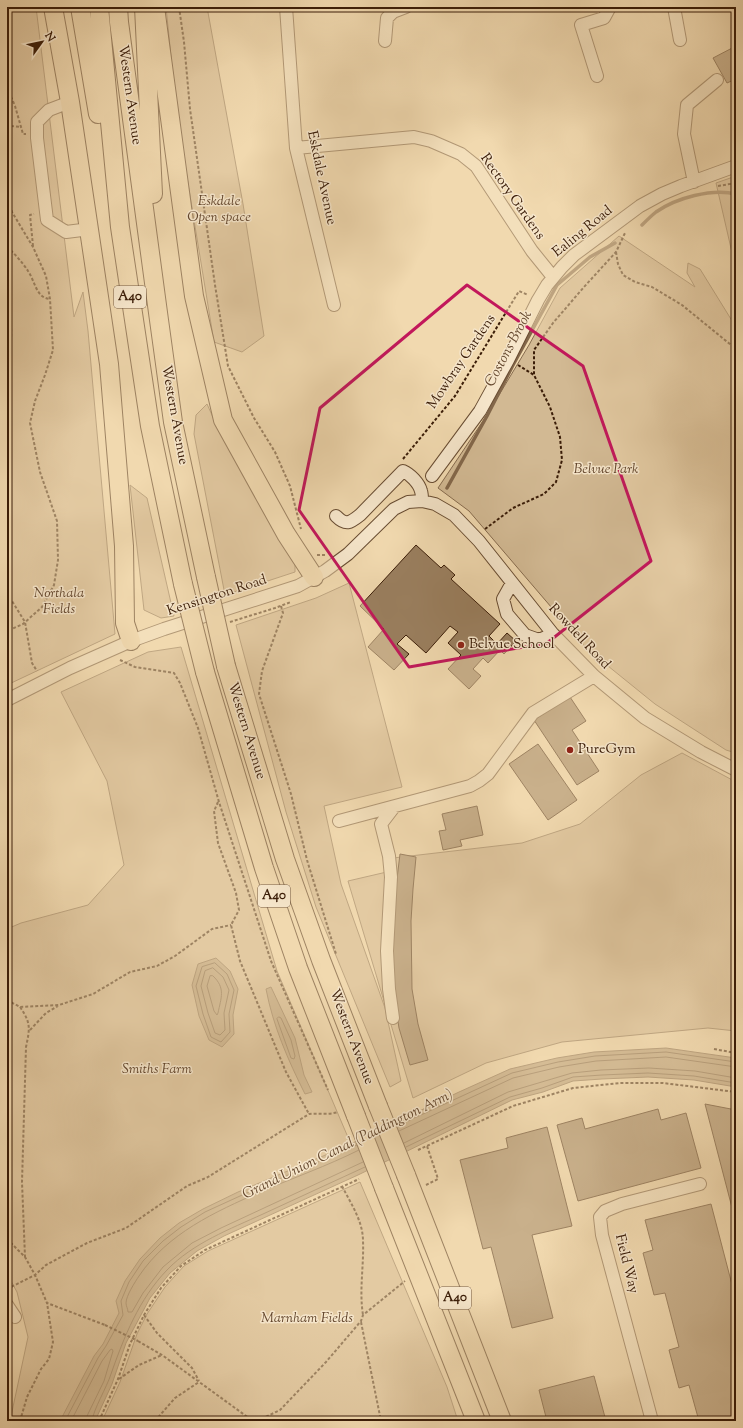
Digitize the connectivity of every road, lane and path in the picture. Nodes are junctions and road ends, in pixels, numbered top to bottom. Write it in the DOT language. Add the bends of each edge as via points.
graph roads {
  1 [pos="53,7"];
  2 [pos="80,7"];
  3 [pos="99,7"];
  4 [pos="118,7"];
  5 [pos="144,7"];
  6 [pos="155,7"];
  7 [pos="179,7"];
  8 [pos="286,7"];
  9 [pos="406,7"];
  10 [pos="610,7"];
  11 [pos="674,7"];
  12 [pos="680,40"];
  13 [pos="385,41"];
  14 [pos="597,76"];
  15 [pos="717,80"];
  16 [pos="7,89"];
  17 [pos="70,102"];
  18 [pos="11,126"];
  19 [pos="21,127"];
  20 [pos="37,133"];
  21 [pos="296,148"];
  22 [pos="7,159"];
  23 [pos="736,166"];
  24 [pos="694,182"];
  25 [pos="736,183"];
  26 [pos="716,187"];
  27 [pos="7,196"];
  28 [pos="30,215"];
  29 [pos="120,227"];
  30 [pos="90,229"];
  31 [pos="625,233"];
  32 [pos="7,247"];
  33 [pos="33,247"];
  34 [pos="616,252"];
  35 [pos="553,277"];
  36 [pos="50,299"];
  37 [pos="538,300"];
  38 [pos="7,304"];
  39 [pos="334,306"];
  40 [pos="159,320"];
  41 [pos="736,349"];
  42 [pos="7,364"];
  43 [pos="519,365"];
  44 [pos="534,375"];
  45 [pos="404,458"];
  46 [pos="432,476"];
  47 [pos="422,501"];
  48 [pos="336,516"];
  49 [pos="302,533"];
  50 [pos="480,533"];
  51 [pos="315,554"];
  52 [pos="329,554"];
  53 [pos="314,577"];
  54 [pos="512,583"];
  55 [pos="7,592"];
  56 [pos="275,608"];
  57 [pos="25,622"];
  58 [pos="7,632"];
  59 [pos="553,634"];
  60 [pos="131,641"];
  61 [pos="120,660"];
  62 [pos="594,676"];
  63 [pos="42,681"];
  64 [pos="7,700"];
  65 [pos="736,770"];
  66 [pos="219,802"];
  67 [pos="394,807"];
  68 [pos="339,821"];
  69 [pos="231,925"];
  70 [pos="337,956"];
  71 [pos="7,1000"];
  72 [pos="59,1005"];
  73 [pos="20,1007"];
  74 [pos="393,1018"];
  75 [pos="29,1031"];
  76 [pos="714,1049"];
  77 [pos="736,1053"];
  78 [pos="328,1090"];
  79 [pos="736,1092"];
  80 [pos="309,1114"];
  81 [pos="348,1116"];
  82 [pos="427,1146"];
  83 [pos="418,1150"];
  84 [pos="359,1179"];
  85 [pos="700,1184"];
  86 [pos="425,1185"];
  87 [pos="342,1186"];
  88 [pos="7,1239"];
  89 [pos="25,1257"];
  90 [pos="35,1275"];
  91 [pos="407,1279"];
  92 [pos="7,1289"];
  93 [pos="47,1303"];
  94 [pos="7,1305"];
  95 [pos="144,1315"];
  96 [pos="363,1315"];
  97 [pos="15,1318"];
  98 [pos="361,1321"];
  99 [pos="162,1355"];
  100 [pos="118,1379"];
  101 [pos="199,1382"];
  102 [pos="20,1421"];
  103 [pos="99,1421"];
  104 [pos="155,1421"];
  105 [pos="253,1421"];
  106 [pos="257,1421"];
  107 [pos="381,1421"];
  108 [pos="476,1421"];
  109 [pos="502,1421"];
  110 [pos="652,1421"];
  1 -- 17 [label="highway"];
  2 -- 29 [label="highway, A40"];
  3 -- 29 [label="highway, Western Avenue / A40"];
  4 -- 40 [label="highway, Western Avenue / A40"];
  5 -- 40 [label="highway, A40"];
  6 -- 53 [label="highway" via="194,296 223,420 286,534"];
  7 -- 49 [label="path" via="190,110 228,366 254,418 282,465"];
  8 -- 21 [label="street, Eskdale Avenue"];
  9 -- 13 [label="street" via="393,12 387,18"];
  10 -- 14 [label="street" via="604,18 581,24"];
  11 -- 12 [label="street"];
  15 -- 24 [label="street" via="687,105 684,134"];
  16 -- 18 [label="path"];
  16 -- 19 [label="path"];
  17 -- 20 [label="street" via="49,110 37,122"];
  17 -- 30 [label="highway"];
  18 -- 19 [label="path"];
  18 -- 22 [label="path"];
  19 -- 20 [label="path" via="23,134"];
  20 -- 30 [label="street" via="47,220 66,232"];
  21 -- 35 [label="street, Rectory Gardens" via="414,137 431,141 461,154 476,166 532,251"];
  21 -- 39 [label="street, Eskdale Avenue"];
  23 -- 24 [label="street, Ealing Road"];
  24 -- 35 [label="street, Ealing Road" via="662,194 640,206 574,255"];
  25 -- 26 [label="path"];
  27 -- 33 [label="path" via="12,212"];
  28 -- 33 [label="path"];
  29 -- 81 [label="highway, Western Avenue / A40, bridge" via="150,426 204,672 264,868"];
  30 -- 60 [label="highway" via="110,364 124,546 125,623"];
  31 -- 34 [label="path"];
  32 -- 36 [label="path" via="28,271 40,295"];
  33 -- 36 [label="path" via="46,276"];
  34 -- 41 [label="path" via="622,276 652,287 682,305"];
  34 -- 44 [label="path" via="553,323 534,350"];
  35 -- 37 [label="street, Ealing Road"];
  36 -- 57 [label="path" via="52,350 34,401 30,423 40,472 58,521 58,560 54,585 42,607"];
  37 -- 45 [label="path, Mowbray Gardens" via="519,290 455,396"];
  37 -- 46 [label="street, Ealing Road" via="480,410"];
  38 -- 42 [label="path" via="11,333"];
  40 -- 109 [label="highway, Western Avenue / A40, bridge" via="174,422 226,666 285,859 321,960"];
  43 -- 44 [label="path"];
  44 -- 50 [label="path" via="550,407 560,437 562,460 556,482 544,494 513,508"];
  47 -- 48 [label="street" via="420,487 403,471 360,516 348,523"];
  47 -- 53 [label="street, Kensington Road" via="408,502 394,509 348,554"];
  47 -- 54 [label="street, Rowdell Road" via="435,504 454,515"];
  51 -- 52 [label="path"];
  53 -- 60 [label="street, Kensington Road" via="287,590"];
  54 -- 59 [label="street, Rowdell Road"];
  54 -- 59 [label="street" via="503,599 507,614 525,635 539,640"];
  55 -- 57 [label="path"];
  56 -- 70 [label="path" via="281,606 283,613 262,671 259,694 291,794 307,860"];
  57 -- 58 [label="path"];
  57 -- 63 [label="path" via="32,662"];
  59 -- 62 [label="street, Rowdell Road"];
  60 -- 63 [label="street, Kensington Road"];
  61 -- 66 [label="path" via="135,667 174,673 198,728"];
  62 -- 65 [label="street, Rowdell Road" via="645,718"];
  62 -- 67 [label="street" via="533,713 488,774 479,781 470,786"];
  63 -- 64 [label="street, Kensington Road"];
  66 -- 69 [label="path" via="214,811 218,843 239,910"];
  66 -- 78 [label="path" via="271,960"];
  67 -- 68 [label="street"];
  67 -- 74 [label="street" via="380,824 389,856 391,877 387,951"];
  69 -- 72 [label="path" via="212,929 157,966 130,972 93,994"];
  69 -- 80 [label="path" via="240,961 286,1072"];
  71 -- 73 [label="path"];
  72 -- 73 [label="path"];
  72 -- 75 [label="path" via="46,1013"];
  73 -- 75 [label="path" via="28,1019"];
  75 -- 89 [label="path" via="26,1047 22,1182"];
  76 -- 77 [label="path"];
  79 -- 82 [label="path" via="663,1083 620,1083 573,1088 513,1106"];
  80 -- 81 [label="path" via="338,1112"];
  80 -- 90 [label="path" via="208,1177 187,1186 126,1228 87,1242"];
  81 -- 108 [label="highway, Western Avenue / A40, bridge" via="384,1188"];
  82 -- 83 [label="path"];
  82 -- 86 [label="path" via="438,1179"];
  84 -- 87 [label="path"];
  85 -- 110 [label="street, Field Way" via="622,1204 604,1211 600,1217 602,1235"];
  87 -- 95 [label="path" via="205,1250 181,1266 161,1288"];
  87 -- 96 [label="path" via="356,1212 363,1240 360,1299"];
  88 -- 89 [label="path"];
  89 -- 90 [label="path"];
  90 -- 92 [label="path"];
  90 -- 93 [label="path"];
  91 -- 96 [label="path"];
  93 -- 99 [label="path, bridge" via="105,1325"];
  93 -- 102 [label="path" via="53,1342 49,1359 37,1376"];
  94 -- 97 [label="street"];
  95 -- 100 [label="path" via="130,1344"];
  95 -- 101 [label="path" via="157,1333 192,1368"];
  96 -- 98 [label="path"];
  98 -- 106 [label="path" via="280,1410"];
  98 -- 107 [label="path"];
  99 -- 100 [label="path"];
  99 -- 101 [label="path"];
  100 -- 103 [label="path"];
  101 -- 104 [label="path" via="175,1398"];
  101 -- 105 [label="path"];
}
